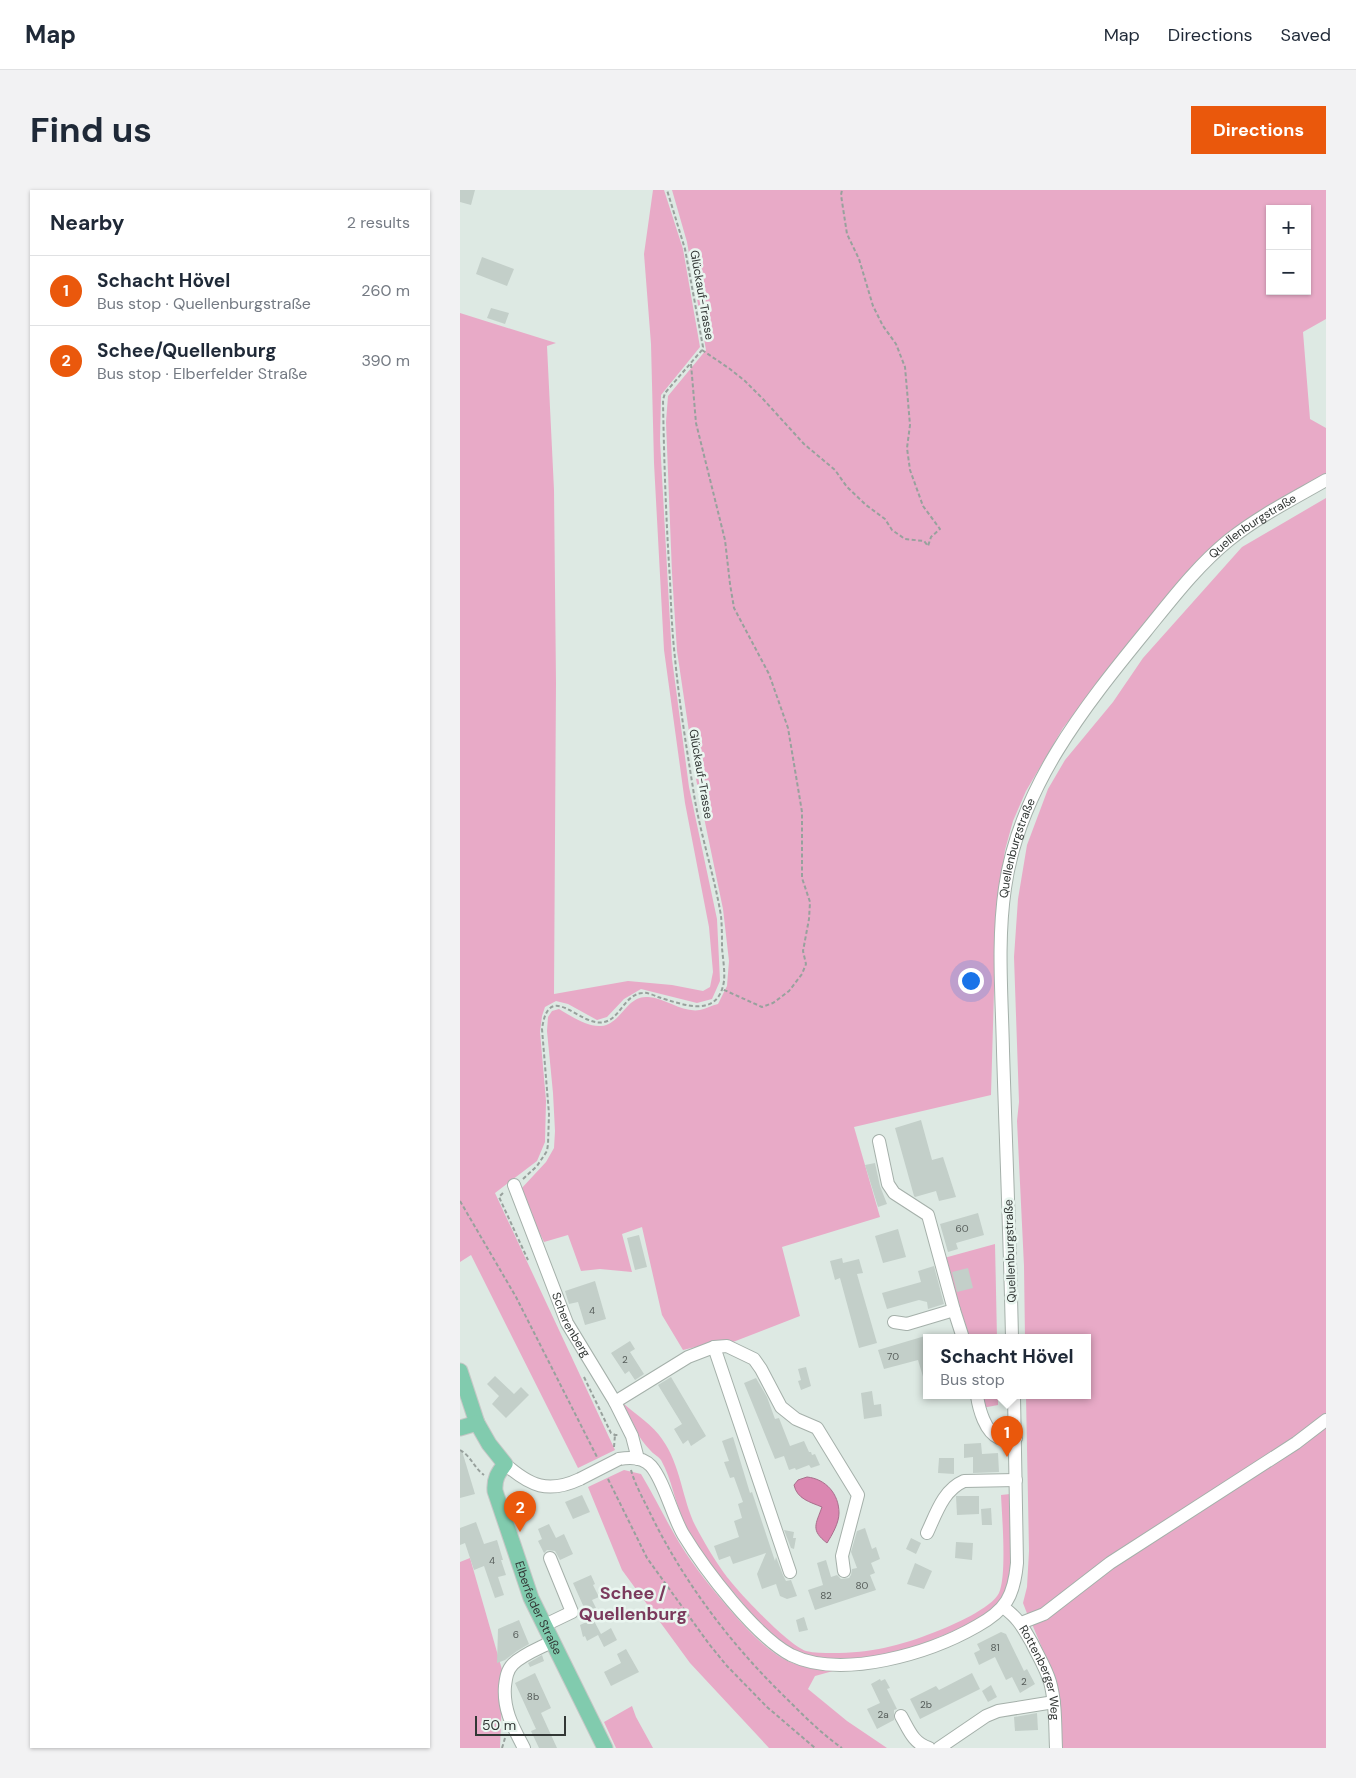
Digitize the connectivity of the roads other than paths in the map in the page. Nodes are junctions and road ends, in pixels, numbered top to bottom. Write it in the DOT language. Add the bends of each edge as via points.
graph roads {
  1 [pos="1326,480"];
  2 [pos="879,1141"];
  3 [pos="518,1182"];
  4 [pos="954,1310"];
  5 [pos="894,1322"];
  6 [pos="961,1334"];
  7 [pos="1012,1334"];
  8 [pos="714,1347"];
  9 [pos="460,1371"];
  10 [pos="977,1399"];
  11 [pos="1014,1399"];
  12 [pos="615,1402"];
  13 [pos="1326,1420"];
  14 [pos="477,1423"];
  15 [pos="460,1428"];
  16 [pos="1016,1438"];
  17 [pos="638,1459"];
  18 [pos="505,1464"];
  19 [pos="1016,1480"];
  20 [pos="927,1533"];
  21 [pos="550,1558"];
  22 [pos="844,1571"];
  23 [pos="790,1572"];
  24 [pos="1004,1607"];
  25 [pos="1021,1623"];
  26 [pos="545,1625"];
  27 [pos="553,1641"];
  28 [pos="1054,1702"];
  29 [pos="901,1716"];
  30 [pos="524,1748"];
  31 [pos="605,1748"];
  32 [pos="929,1748"];
  33 [pos="939,1748"];
  34 [pos="1056,1748"];
  1 -- 7 [label="street, Quellenburgstraße" via="1244,528 1182,586 1071,730 1030,799 1005,888 1001,955"];
  2 -- 4 [label="street" via="888,1184 894,1193 928,1215"];
  3 -- 12 [label="street, Scherenberg" via="566,1322"];
  4 -- 5 [label="street" via="907,1324"];
  4 -- 6 [label="street"];
  8 -- 12 [label="street" via="688,1357"];
  8 -- 22 [label="street" via="727,1346 754,1359 781,1407 796,1419 817,1428 858,1495 842,1556"];
  8 -- 23 [label="street"];
  9 -- 14 [label="main road"];
  10 -- 16 [label="street" via="979,1409 993,1433 1000,1438"];
  11 -- 16 [label="street"];
  12 -- 17 [label="street, Scherenberg" via="632,1436"];
  13 -- 25 [label="street" via="1296,1443 1110,1563 1044,1614"];
  14 -- 15 [label="main road"];
  14 -- 18 [label="main road"];
  16 -- 19 [label="street"];
  17 -- 18 [label="street, bridge" via="619,1459 567,1485 554,1488 540,1487"];
  17 -- 24 [label="street" via="655,1471 682,1532 706,1568 754,1625 780,1649 804,1660 837,1665 890,1659 969,1631"];
  18 -- 26 [label="main road, Elberfelder Straße" via="494,1482 495,1491 531,1598"];
  19 -- 20 [label="street" via="964,1481 957,1484 948,1492"];
  19 -- 24 [label="street" via="1017,1563 1012,1594"];
  21 -- 26 [label="street" via="572,1612"];
  24 -- 25 [label="street, Rottenberger Weg"];
  25 -- 28 [label="street, Rottenberger Weg" via="1044,1666"];
  26 -- 27 [label="main road, Elberfelder Straße"];
  27 -- 30 [label="street" via="511,1665 506,1675 505,1706"];
  27 -- 31 [label="main road, Elberfelder Straße"];
  28 -- 33 [label="street" via="998,1711"];
  28 -- 34 [label="street, Rottenberger Weg"];
  29 -- 32 [label="street" via="913,1739"];
}
